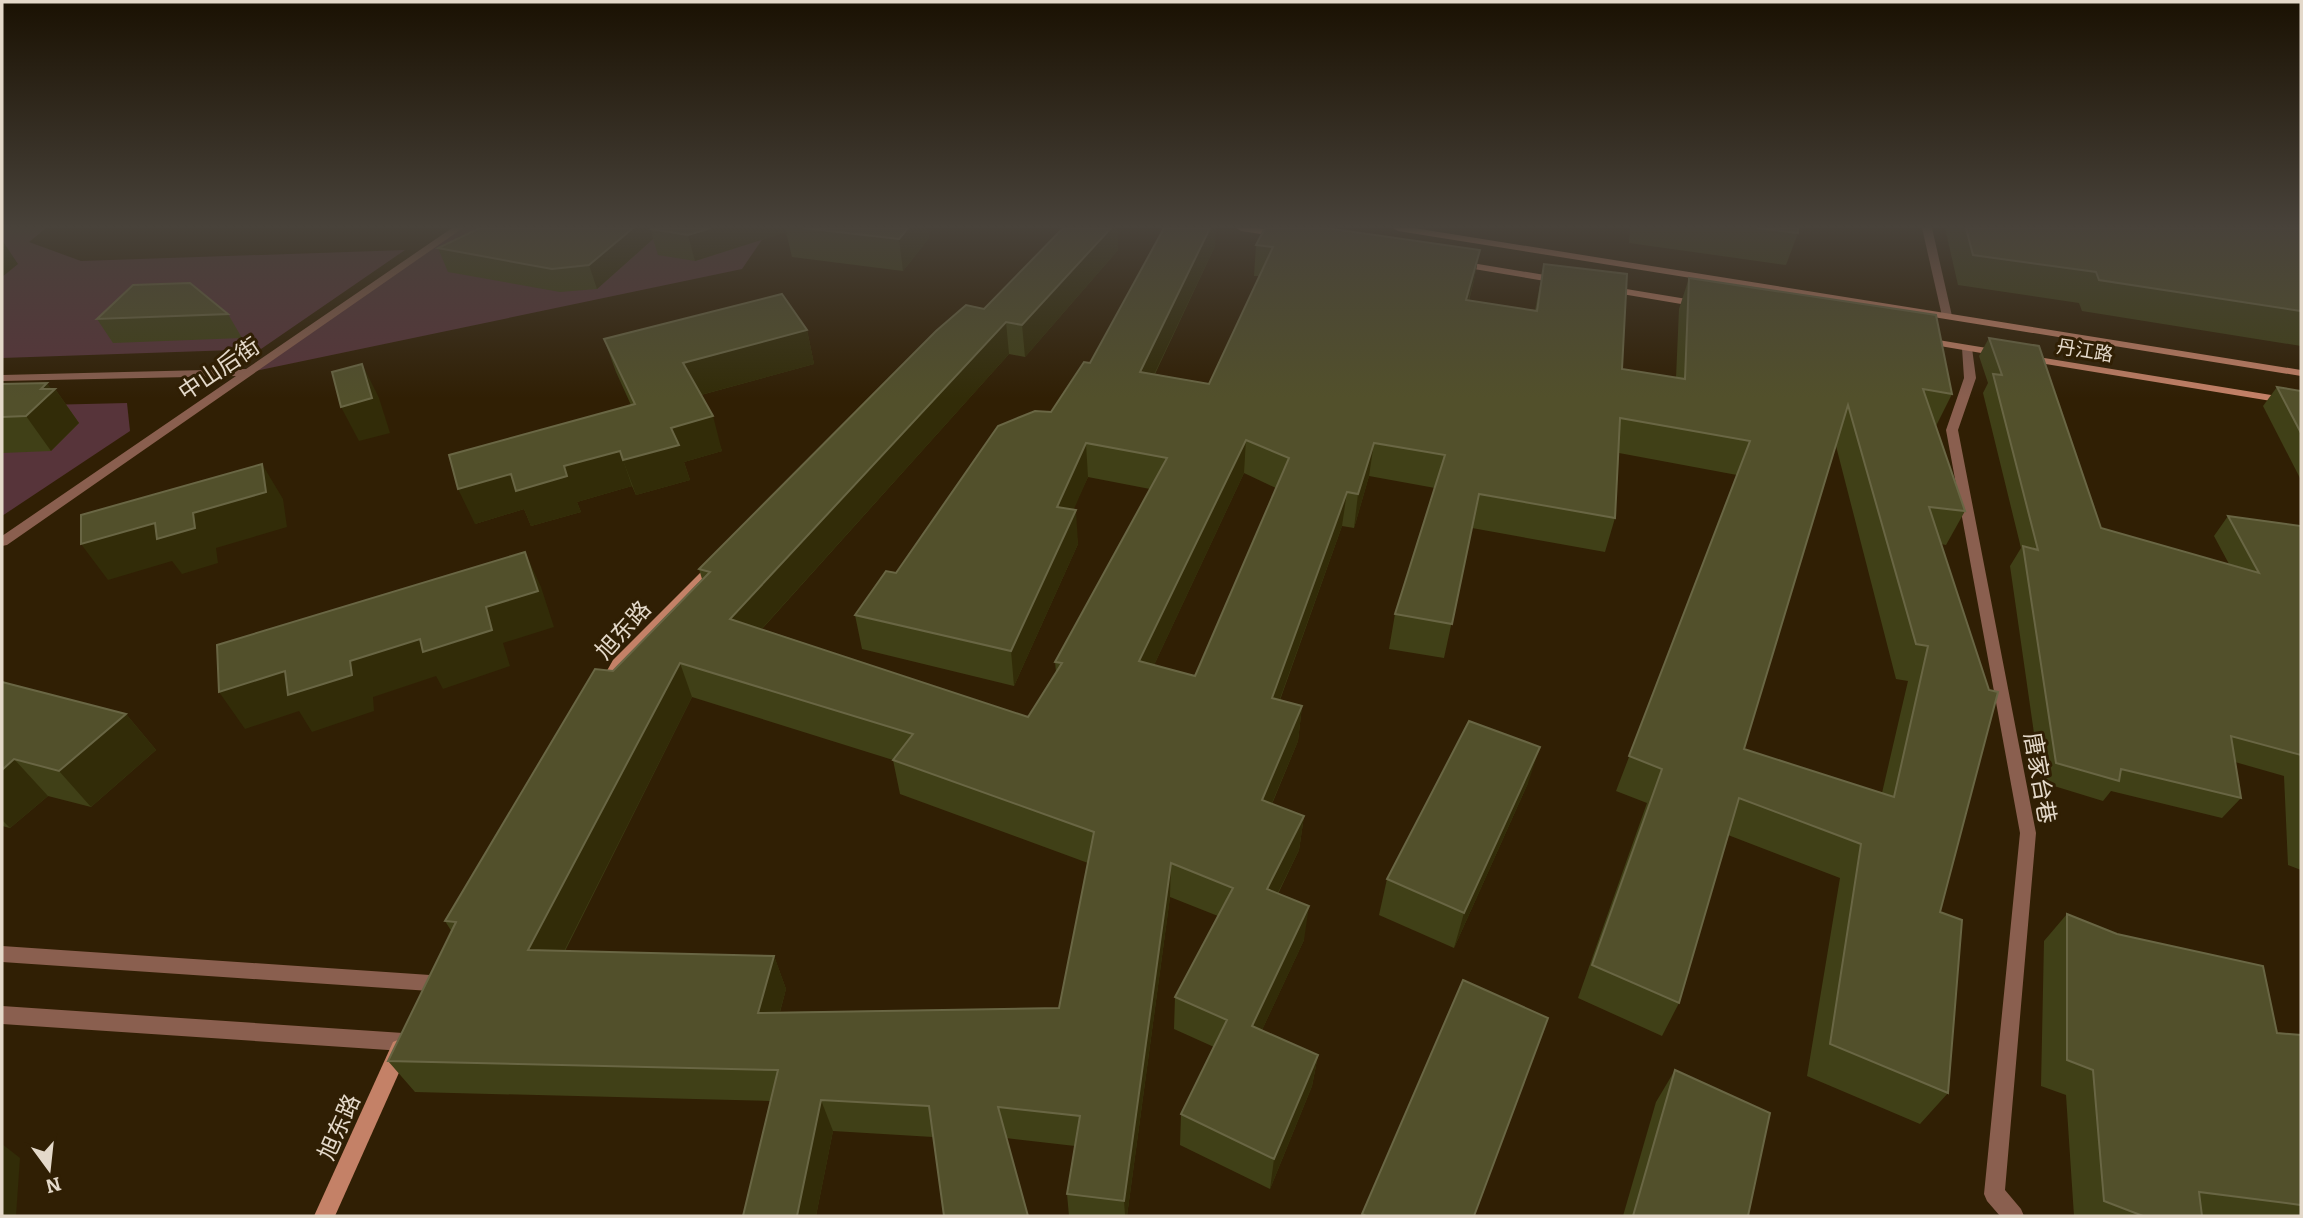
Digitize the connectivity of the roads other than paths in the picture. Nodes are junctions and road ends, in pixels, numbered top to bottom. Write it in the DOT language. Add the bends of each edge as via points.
graph roads {
  1 [pos="376,285"];
  2 [pos="1753,285"];
  3 [pos="1940,285"];
  4 [pos="1594,286"];
  5 [pos="1718,307"];
  6 [pos="1947,316"];
  7 [pos="1911,339"];
  8 [pos="1967,348"];
  9 [pos="2007,355"];
  10 [pos="2020,357"];
  11 [pos="251,372"];
  12 [pos="2301,373"];
  13 [pos="2,378"];
  14 [pos="2301,403"];
  15 [pos="2,542"];
  16 [pos="732,549"];
  17 [pos="597,700"];
  18 [pos="2,954"];
  19 [pos="430,983"];
  20 [pos="2,1015"];
  21 [pos="405,1036"];
  22 [pos="324,1216"];
  23 [pos="2014,1216"];
  1 -- 11 [label="street, 中山后街"];
  2 -- 6 [label="main road, 丹江路"];
  3 -- 6 [label="street"];
  4 -- 5 [label="main road"];
  6 -- 12 [label="main road, 丹江路"];
  7 -- 8 [label="main road"];
  8 -- 9 [label="main road"];
  8 -- 23 [label="street, 唐家台巷" via="1970,378 1952,430 2028,833 1994,1194"];
  10 -- 14 [label="main road, 丹江路"];
  11 -- 13 [label="street"];
  11 -- 15 [label="street, 中山后街"];
  16 -- 17 [label="main road, 旭东路" via="618,664"];
  18 -- 19 [label="street"];
  20 -- 21 [label="street"];
  21 -- 22 [label="main road, 旭东路"];
}
